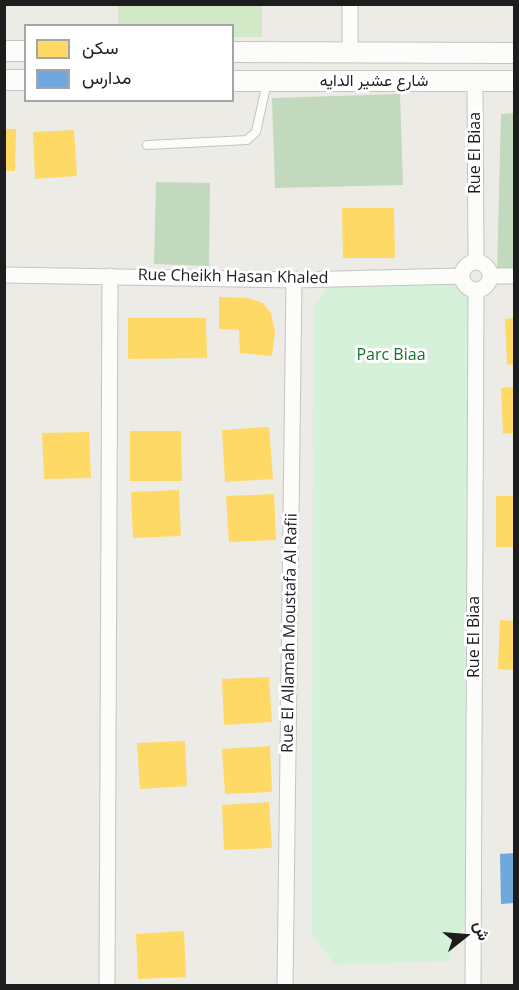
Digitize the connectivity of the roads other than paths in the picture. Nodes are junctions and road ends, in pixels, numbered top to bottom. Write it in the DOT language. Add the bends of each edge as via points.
graph roads {
  1 [pos="350,4"];
  2 [pos="4,51"];
  3 [pos="24,51"];
  4 [pos="234,52"];
  5 [pos="350,52"];
  6 [pos="514,53"];
  7 [pos="4,80"];
  8 [pos="24,80"];
  9 [pos="234,81"];
  10 [pos="268,81"];
  11 [pos="475,81"];
  12 [pos="514,81"];
  13 [pos="147,146"];
  14 [pos="476,261"];
  15 [pos="4,275"];
  16 [pos="110,276"];
  17 [pos="461,276"];
  18 [pos="490,276"];
  19 [pos="514,276"];
  20 [pos="294,280"];
  21 [pos="476,290"];
  22 [pos="473,985"];
  23 [pos="108,986"];
  24 [pos="285,986"];
  1 -- 5 [label="street"];
  2 -- 3 [label="street"];
  4 -- 5 [label="street, شارع عشير الدايه"];
  5 -- 6 [label="street, شارع عشير الدايه"];
  7 -- 8 [label="street"];
  9 -- 10 [label="street, شارع عشير الدايه"];
  10 -- 11 [label="street, شارع عشير الدايه"];
  10 -- 13 [label="lane" via="256,132 247,140"];
  11 -- 12 [label="street, شارع عشير الدايه"];
  11 -- 14 [label="street, Rue El Biaa"];
  14 -- 17 [label="street" via="468,263"];
  14 -- 18 [label="street" via="488,268"];
  15 -- 16 [label="street, Rue Cheikh Hasan Khaled"];
  16 -- 20 [label="street, Rue Cheikh Hasan Khaled"];
  16 -- 23 [label="street"];
  17 -- 20 [label="street, Rue Cheikh Hasan Khaled"];
  17 -- 21 [label="street" via="468,288"];
  18 -- 19 [label="street"];
  18 -- 21 [label="street" via="488,283"];
  20 -- 24 [label="street, Rue El Allamah Moustafa Al Rafii"];
  21 -- 22 [label="street, Rue El Biaa"];
}
